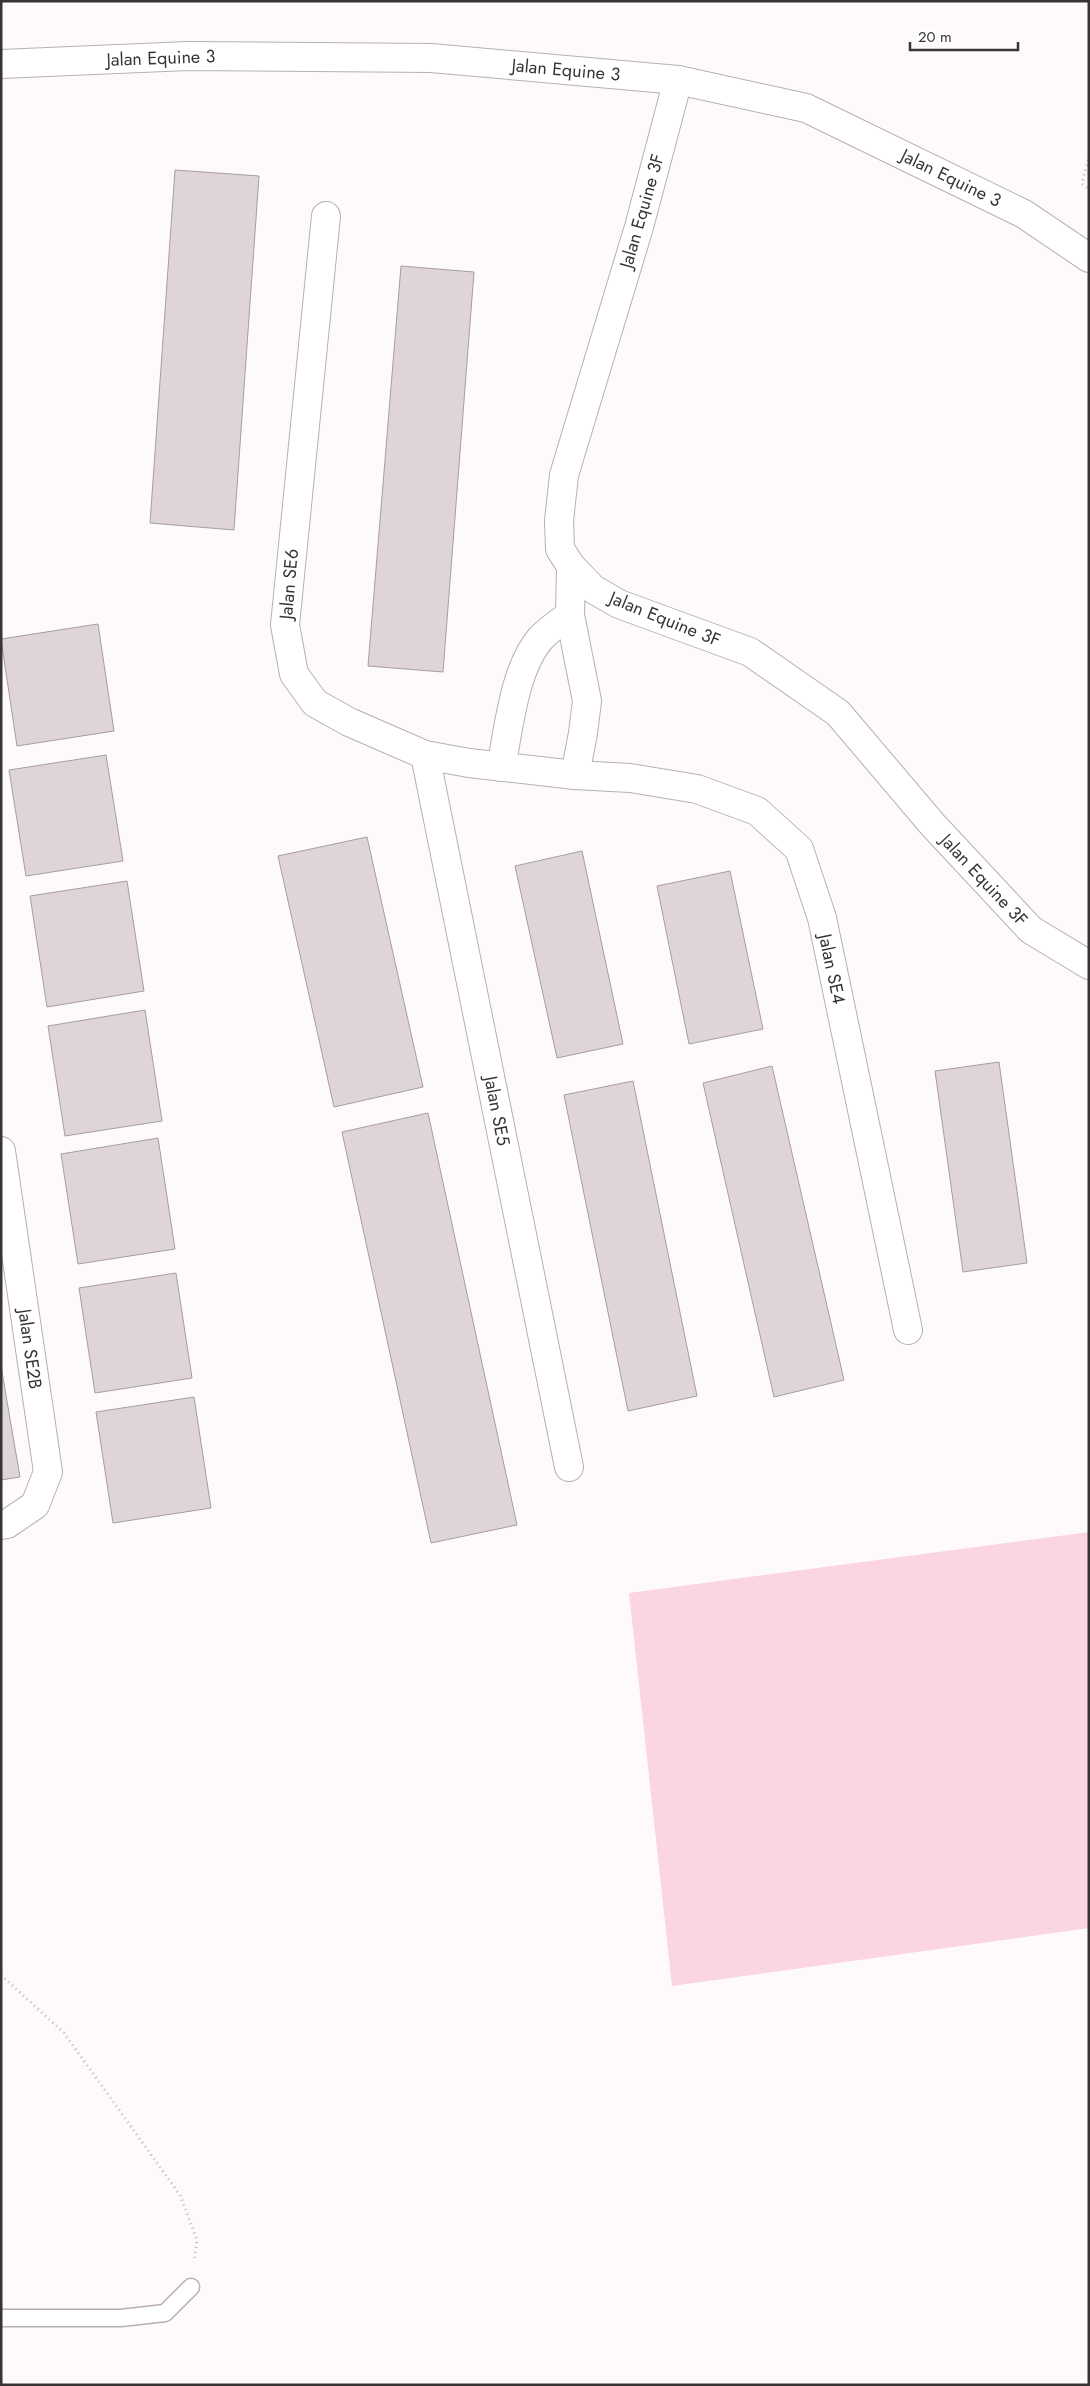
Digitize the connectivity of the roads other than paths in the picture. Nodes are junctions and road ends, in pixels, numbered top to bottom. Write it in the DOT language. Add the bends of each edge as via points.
graph roads {
  1 [pos="1,64"];
  2 [pos="678,80"];
  3 [pos="326,216"];
  4 [pos="1089,258"];
  5 [pos="571,566"];
  6 [pos="570,615"];
  7 [pos="425,755"];
  8 [pos="501,767"];
  9 [pos="575,775"];
  10 [pos="1089,965"];
  11 [pos="1,1151"];
  12 [pos="908,1330"];
  13 [pos="569,1468"];
  14 [pos="1,1525"];
  15 [pos="191,2288"];
  16 [pos="1,2318"];
  1 -- 2 [label="street, Jalan Equine 3" via="188,56 431,58"];
  2 -- 4 [label="street, Jalan Equine 3" via="806,108 1024,214"];
  2 -- 5 [label="street, Jalan Equine 3F" via="639,227 564,475 559,521 560,549"];
  3 -- 7 [label="street, Jalan SE6" via="285,625 294,674 316,703 349,722"];
  5 -- 6 [label="street"];
  5 -- 10 [label="street, Jalan Equine 3F" via="593,589 619,604 750,652 838,713 934,825 1031,930"];
  6 -- 8 [label="street" via="541,638 528,657 515,696"];
  6 -- 9 [label="street" via="587,701"];
  7 -- 8 [label="street, Jalan SE6"];
  7 -- 13 [label="street, Jalan SE5"];
  8 -- 9 [label="street, Jalan SE6"];
  9 -- 12 [label="street, Jalan SE4" via="630,778 697,789 757,811 799,849 822,918"];
  11 -- 14 [label="street, Jalan SE2B" via="48,1472 35,1505"];
  15 -- 16 [label="lane" via="165,2313 121,2318"];
}
